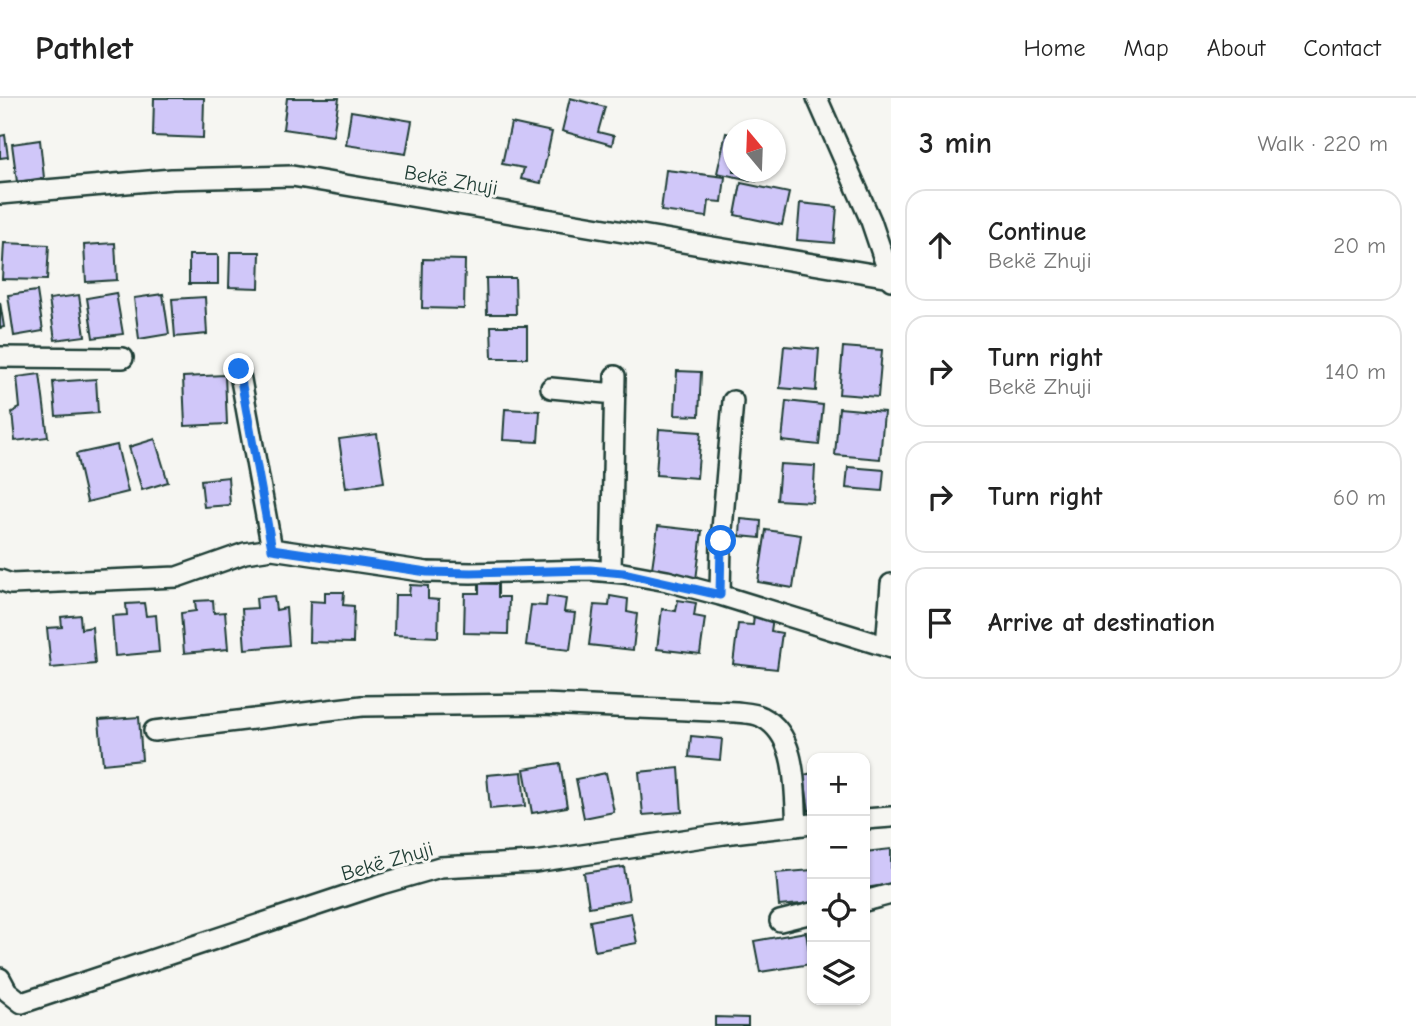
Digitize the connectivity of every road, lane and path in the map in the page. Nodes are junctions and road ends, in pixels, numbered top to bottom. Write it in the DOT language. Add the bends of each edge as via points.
graph roads {
  1 [pos="817,98"];
  2 [pos="0,194"];
  3 [pos="891,278"];
  4 [pos="0,357"];
  5 [pos="123,358"];
  6 [pos="239,369"];
  7 [pos="551,388"];
  8 [pos="733,401"];
  9 [pos="272,549"];
  10 [pos="611,572"];
  11 [pos="0,580"];
  12 [pos="891,584"];
  13 [pos="720,595"];
  14 [pos="888,647"];
  15 [pos="154,731"];
  16 [pos="891,817"];
  17 [pos="870,819"];
  18 [pos="805,825"];
  19 [pos="891,894"];
  20 [pos="870,900"];
  21 [pos="807,914"];
  22 [pos="780,921"];
  23 [pos="0,978"];
  1 -- 3 [label="street, Bekë Zhuji"];
  2 -- 3 [label="street, Bekë Zhuji" via="172,179 292,176"];
  4 -- 5 [label="street"];
  6 -- 9 [label="street"];
  7 -- 10 [label="street" via="615,385"];
  8 -- 13 [label="street"];
  9 -- 10 [label="street" via="427,572"];
  9 -- 11 [label="street" via="177,577 11,584"];
  10 -- 13 [label="street"];
  12 -- 14 [label="street"];
  13 -- 14 [label="street"];
  15 -- 18 [label="street" via="362,706 542,704 736,712 760,716 783,735"];
  16 -- 17 [label="street"];
  18 -- 23 [label="street, Bekë Zhuji" via="535,862 440,867 22,1003"];
  19 -- 20 [label="street"];
  21 -- 22 [label="street"];
}
